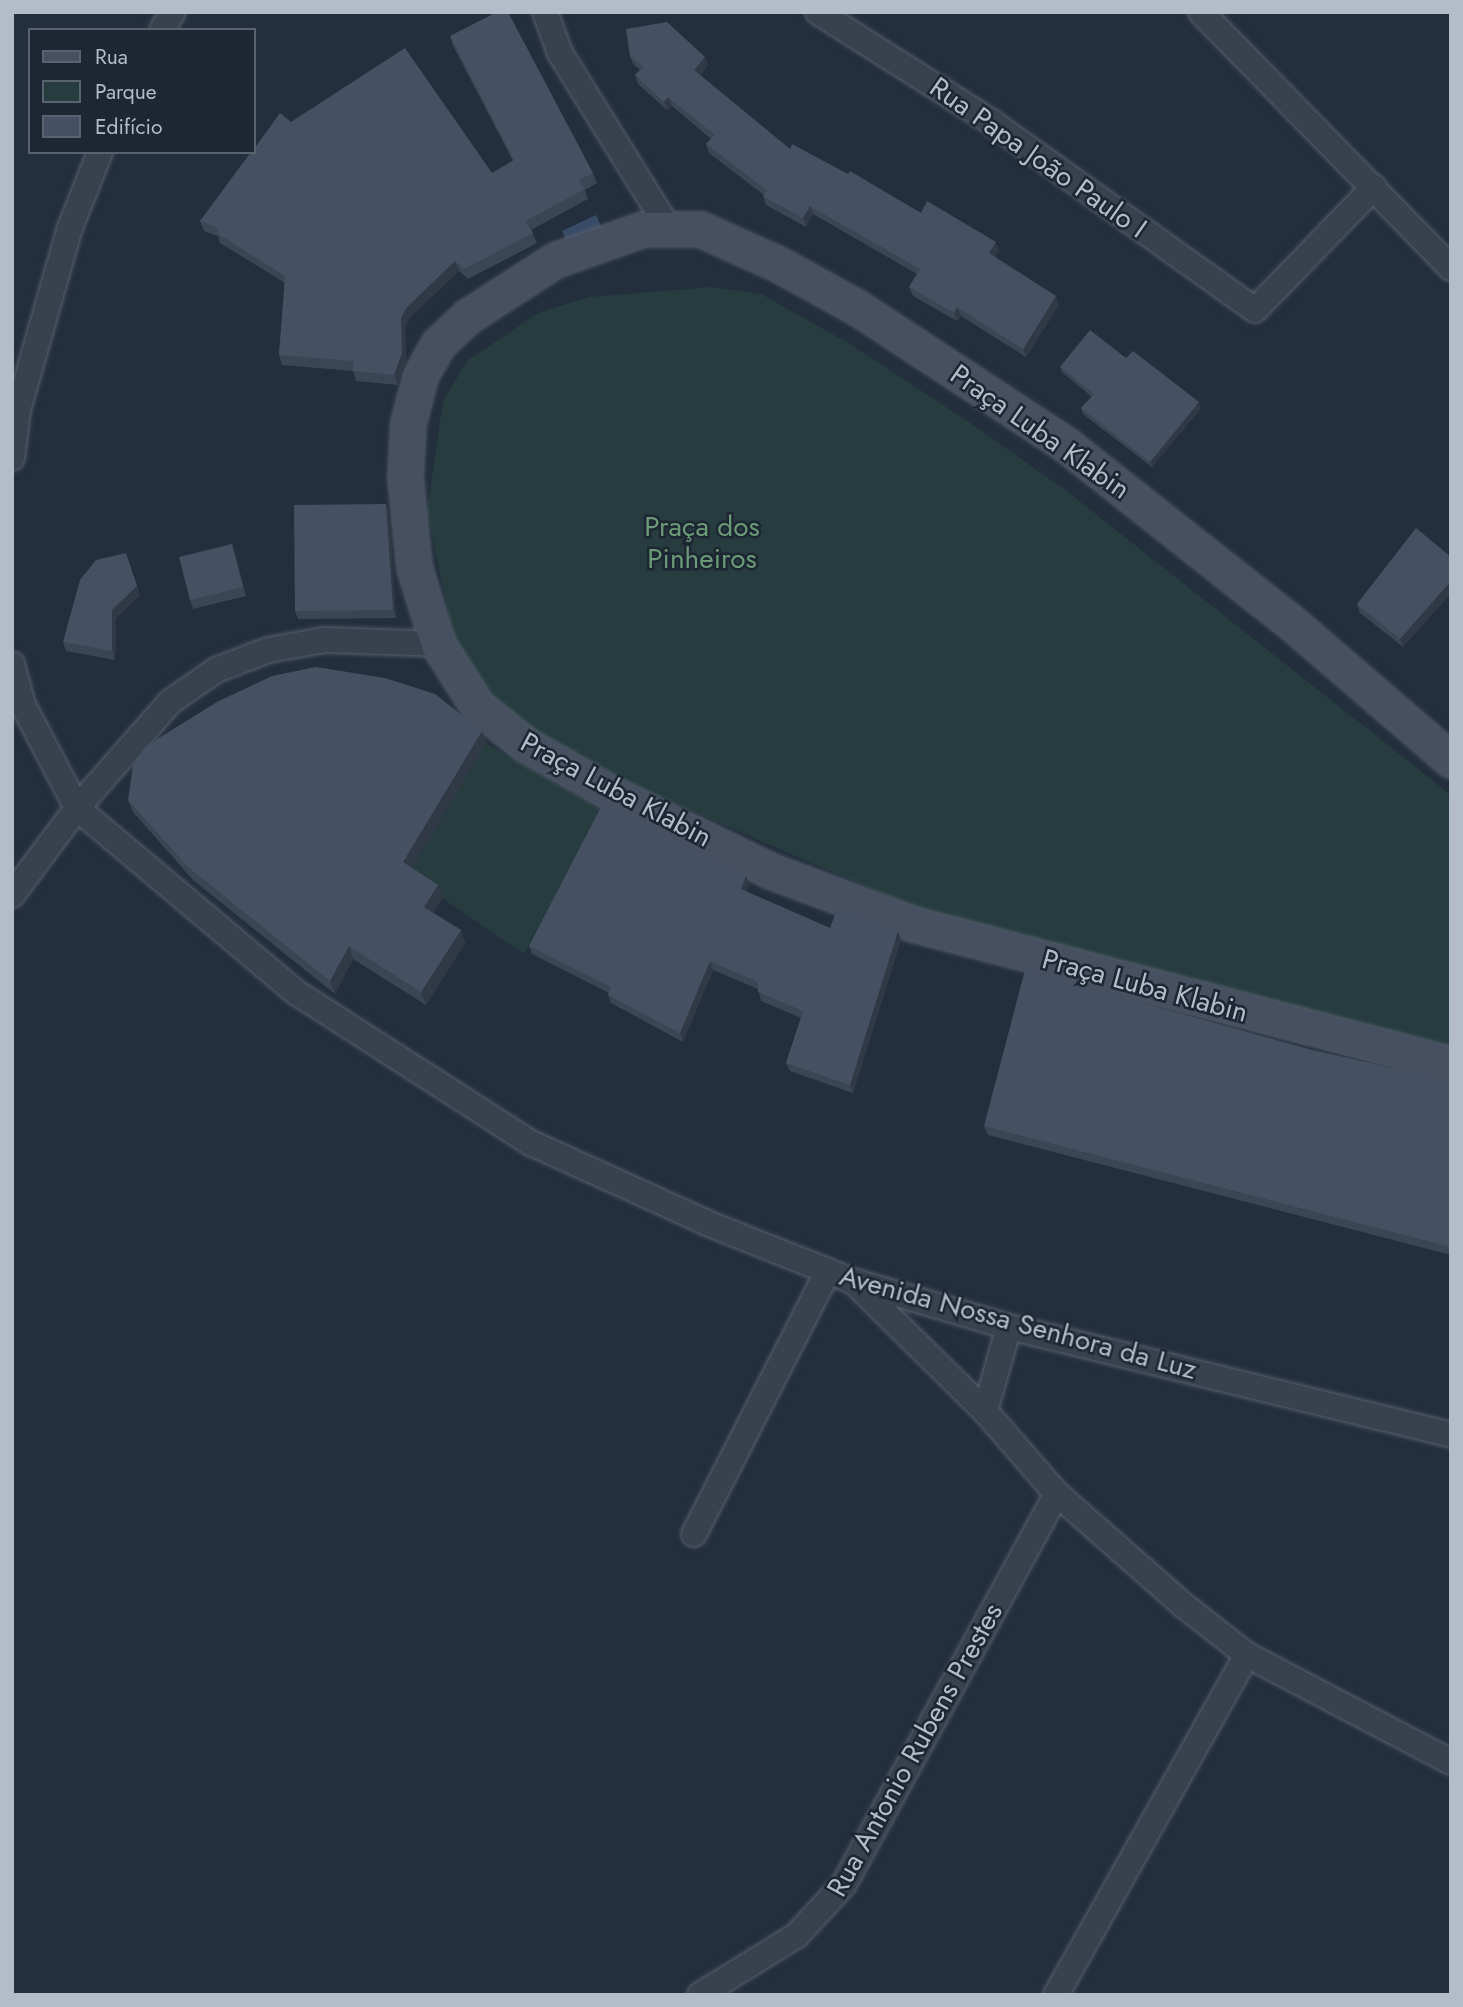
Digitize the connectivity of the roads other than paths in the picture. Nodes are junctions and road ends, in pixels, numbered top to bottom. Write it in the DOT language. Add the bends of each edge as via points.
graph roads {
  1 [pos="173,12"];
  2 [pos="545,12"];
  3 [pos="818,12"];
  4 [pos="1201,12"];
  5 [pos="163,28"];
  6 [pos="99,154"];
  7 [pos="1374,187"];
  8 [pos="668,227"];
  9 [pos="1451,268"];
  10 [pos="12,457"];
  11 [pos="439,644"];
  12 [pos="12,664"];
  13 [pos="1451,760"];
  14 [pos="77,808"];
  15 [pos="12,895"];
  16 [pos="1451,1064"];
  17 [pos="828,1271"];
  18 [pos="853,1281"];
  19 [pos="1009,1327"];
  20 [pos="985,1411"];
  21 [pos="1451,1434"];
  22 [pos="1057,1494"];
  23 [pos="694,1534"];
  24 [pos="1247,1656"];
  25 [pos="1451,1762"];
  26 [pos="700,1995"];
  27 [pos="1056,1995"];
  1 -- 5 [label="street"];
  2 -- 8 [label="street" via="560,53"];
  3 -- 7 [label="street, Rua Papa João Paulo I" via="990,121 1255,310"];
  4 -- 7 [label="street"];
  6 -- 10 [label="street" via="70,228 18,410"];
  7 -- 9 [label="street"];
  8 -- 11 [label="main road, Praça Luba Klabin" via="643,229 555,260 468,316 438,344 420,377 408,423 405,477 414,567"];
  8 -- 13 [label="main road, Praça Luba Klabin" via="700,229 801,276 1068,446 1282,615"];
  11 -- 14 [label="street" via="325,640 268,650 216,670 170,702"];
  11 -- 16 [label="main road, Praça Luba Klabin" via="478,707 526,745 609,792 771,871 913,924"];
  12 -- 14 [label="street, Avenida Nossa Senhora da Luz" via="23,705"];
  14 -- 15 [label="street"];
  14 -- 17 [label="street, Avenida Nossa Senhora da Luz" via="297,993 531,1143 707,1223"];
  17 -- 18 [label="street, Avenida Nossa Senhora da Luz"];
  17 -- 23 [label="street"];
  18 -- 19 [label="street, Avenida Nossa Senhora da Luz"];
  18 -- 20 [label="street"];
  19 -- 20 [label="street"];
  19 -- 21 [label="street, Avenida Nossa Senhora da Luz"];
  20 -- 22 [label="street"];
  22 -- 24 [label="street"];
  22 -- 26 [label="street, Rua Antonio Rubens Prestes" via="844,1884 797,1935"];
  24 -- 25 [label="street"];
  24 -- 27 [label="street"];
}
